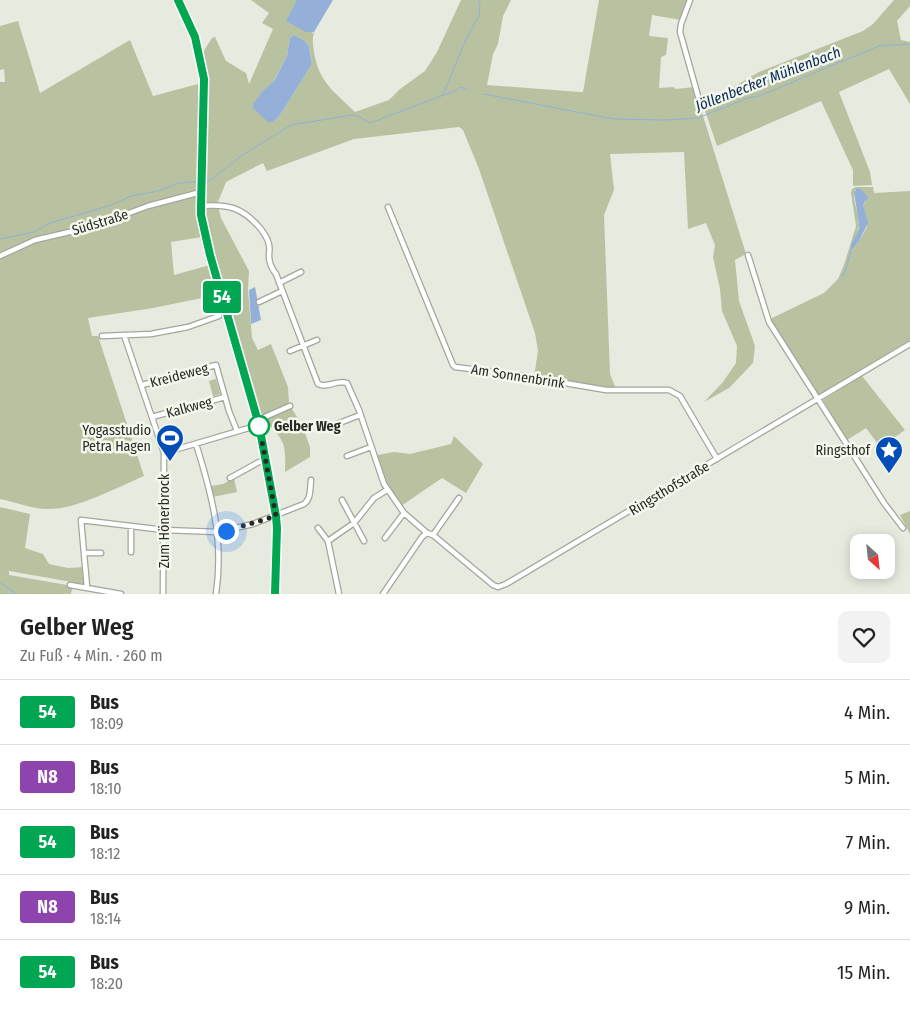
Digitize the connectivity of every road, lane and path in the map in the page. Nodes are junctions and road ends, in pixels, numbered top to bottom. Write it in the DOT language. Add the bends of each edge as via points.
graph roads {
  1 [pos="178,0"];
  2 [pos="690,0"];
  3 [pos="698,96"];
  4 [pos="201,192"];
  5 [pos="201,206"];
  6 [pos="388,206"];
  7 [pos="748,255"];
  8 [pos="0,256"];
  9 [pos="301,272"];
  10 [pos="279,283"];
  11 [pos="282,291"];
  12 [pos="259,302"];
  13 [pos="219,316"];
  14 [pos="124,334"];
  15 [pos="102,336"];
  16 [pos="317,340"];
  17 [pos="910,344"];
  18 [pos="303,346"];
  19 [pos="290,351"];
  20 [pos="142,385"];
  21 [pos="225,397"];
  22 [pos="818,399"];
  23 [pos="290,406"];
  24 [pos="360,415"];
  25 [pos="152,417"];
  26 [pos="258,422"];
  27 [pos="324,429"];
  28 [pos="237,431"];
  29 [pos="196,444"];
  30 [pos="372,447"];
  31 [pos="164,453"];
  32 [pos="347,456"];
  33 [pos="717,459"];
  34 [pos="266,460"];
  35 [pos="230,478"];
  36 [pos="311,480"];
  37 [pos="387,490"];
  38 [pos="459,498"];
  39 [pos="342,500"];
  40 [pos="404,513"];
  41 [pos="276,516"];
  42 [pos="354,523"];
  43 [pos="131,526"];
  44 [pos="318,528"];
  45 [pos="903,528"];
  46 [pos="164,530"];
  47 [pos="218,532"];
  48 [pos="427,533"];
  49 [pos="433,535"];
  50 [pos="385,538"];
  51 [pos="328,541"];
  52 [pos="364,542"];
  53 [pos="84,552"];
  54 [pos="131,552"];
  55 [pos="101,553"];
  56 [pos="70,585"];
  57 [pos="87,587"];
  58 [pos="121,594"];
  59 [pos="163,594"];
  60 [pos="216,594"];
  61 [pos="275,594"];
  62 [pos="339,594"];
  63 [pos="383,594"];
  1 -- 4 [label="main road" via="195,37 203,72"];
  2 -- 3 [label="street" via="680,32"];
  4 -- 5 [label="main road"];
  4 -- 8 [label="street, Südstraße" via="148,206 91,227 35,240"];
  5 -- 10 [label="street" via="230,206 250,217 267,237 271,267"];
  5 -- 26 [label="main road" via="210,255"];
  6 -- 33 [label="street, Am Sonnenbrink" via="452,365 606,390 669,390 680,396"];
  7 -- 22 [label="street" via="769,322"];
  9 -- 10 [label="street"];
  10 -- 11 [label="street"];
  11 -- 12 [label="street"];
  11 -- 18 [label="street"];
  13 -- 14 [label="street" via="188,327 151,334"];
  14 -- 15 [label="street"];
  14 -- 20 [label="street, Zum Hönerbrock"];
  16 -- 18 [label="street"];
  17 -- 22 [label="street, Ringsthofstraße"];
  18 -- 19 [label="street"];
  18 -- 24 [label="street" via="318,384 347,383"];
  20 -- 21 [label="street, Kreideweg" via="216,365"];
  20 -- 25 [label="street, Zum Hönerbrock"];
  21 -- 25 [label="street, Kalkweg"];
  21 -- 28 [label="street"];
  22 -- 33 [label="street, Ringsthofstraße"];
  22 -- 45 [label="street"];
  23 -- 26 [label="street"];
  24 -- 27 [label="street"];
  24 -- 30 [label="street"];
  25 -- 31 [label="street, Zum Hönerbrock"];
  26 -- 28 [label="street"];
  26 -- 34 [label="main road"];
  28 -- 29 [label="street"];
  29 -- 31 [label="street"];
  29 -- 47 [label="street"];
  30 -- 32 [label="street"];
  30 -- 37 [label="street"];
  31 -- 46 [label="street, Zum Hönerbrock"];
  33 -- 49 [label="street, Ringsthofstraße" via="502,587 493,585"];
  34 -- 35 [label="street"];
  34 -- 41 [label="main road"];
  36 -- 41 [label="street" via="307,502"];
  37 -- 40 [label="street"];
  37 -- 42 [label="street" via="374,498"];
  38 -- 49 [label="street"];
  39 -- 42 [label="street"];
  40 -- 48 [label="street"];
  40 -- 50 [label="street"];
  41 -- 47 [label="street"];
  41 -- 61 [label="main road"];
  42 -- 51 [label="street"];
  42 -- 52 [label="street"];
  43 -- 46 [label="street"];
  43 -- 53 [label="street" via="81,520"];
  43 -- 54 [label="street"];
  44 -- 51 [label="street"];
  46 -- 47 [label="street"];
  46 -- 59 [label="street, Zum Hönerbrock"];
  47 -- 60 [label="street"];
  48 -- 49 [label="street, Ringsthofstraße"];
  48 -- 63 [label="street"];
  51 -- 62 [label="street"];
  53 -- 55 [label="street"];
  53 -- 57 [label="street"];
  56 -- 57 [label="street"];
  57 -- 58 [label="street"];
}
